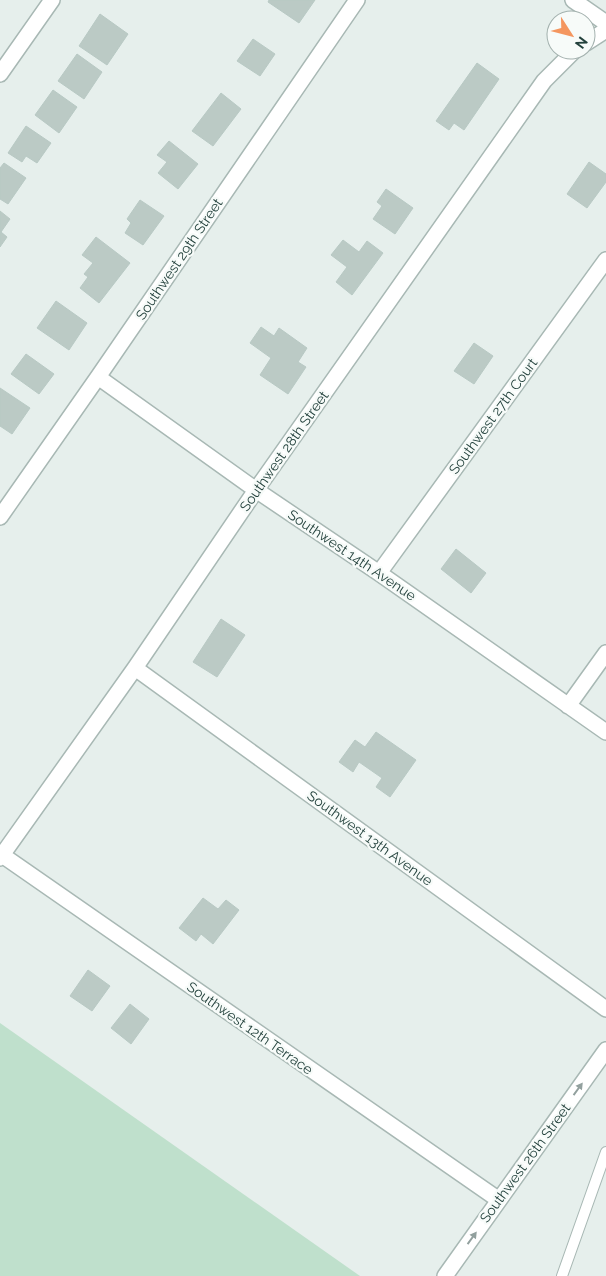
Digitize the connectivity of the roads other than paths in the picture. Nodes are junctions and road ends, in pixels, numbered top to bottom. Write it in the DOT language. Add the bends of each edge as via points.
graph roads {
  1 [pos="52,0"];
  2 [pos="357,0"];
  3 [pos="573,0"];
  4 [pos="606,23"];
  5 [pos="565,60"];
  6 [pos="0,74"];
  7 [pos="606,260"];
  8 [pos="98,377"];
  9 [pos="256,490"];
  10 [pos="0,517"];
  11 [pos="379,573"];
  12 [pos="606,653"];
  13 [pos="134,668"];
  14 [pos="568,706"];
  15 [pos="606,732"];
  16 [pos="1,856"];
  17 [pos="606,1009"];
  18 [pos="606,1050"];
  19 [pos="606,1152"];
  20 [pos="499,1200"];
  21 [pos="444,1276"];
  22 [pos="562,1276"];
  1 -- 6 [label="street"];
  2 -- 8 [label="street, Southwest 29th Street"];
  3 -- 4 [label="street"];
  5 -- 9 [label="street, Southwest 28th Street" via="544,81"];
  7 -- 11 [label="street, Southwest 27th Court"];
  8 -- 9 [label="street, Southwest 14th Avenue"];
  8 -- 10 [label="street, Southwest 29th Street"];
  9 -- 11 [label="street, Southwest 14th Avenue"];
  9 -- 13 [label="street, Southwest 28th Street"];
  11 -- 14 [label="street, Southwest 14th Avenue"];
  12 -- 14 [label="street"];
  13 -- 16 [label="street, Southwest 28th Street"];
  13 -- 17 [label="street, Southwest 13th Avenue"];
  14 -- 15 [label="street, Southwest 14th Avenue"];
  16 -- 20 [label="street, Southwest 12th Terrace"];
  20 -- 18 [label="street, Southwest 26th Street, one-way"];
  19 -- 22 [label="lane"];
  21 -- 20 [label="street, Southwest 26th Street, one-way"];
}
